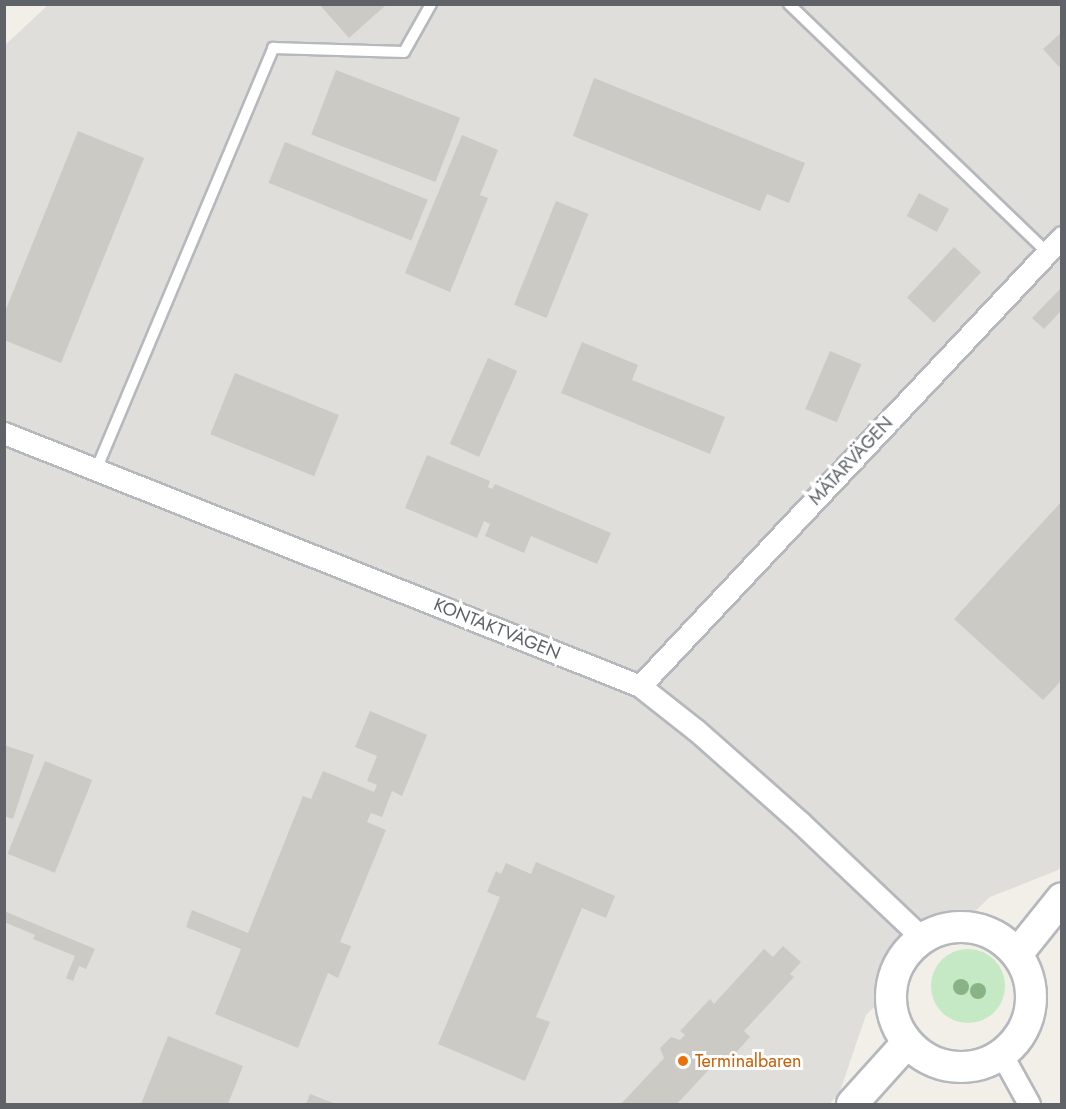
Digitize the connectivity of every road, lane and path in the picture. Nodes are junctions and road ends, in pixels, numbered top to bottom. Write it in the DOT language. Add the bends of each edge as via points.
graph roads {
  1 [pos="431,4"];
  2 [pos="789,4"];
  3 [pos="1054,245"];
  4 [pos="4,433"];
  5 [pos="96,470"];
  6 [pos="640,686"];
  7 [pos="1062,898"];
  8 [pos="921,937"];
  9 [pos="1018,953"];
  10 [pos="907,1043"];
  11 [pos="1002,1055"];
  12 [pos="852,1104"];
  13 [pos="1029,1104"];
  1 -- 5 [label="lane" via="404,52 273,48"];
  2 -- 3 [label="lane"];
  3 -- 6 [label="street, MÄTARVÄGEN"];
  4 -- 5 [label="street, KONTAKTVÄGEN"];
  5 -- 6 [label="street, KONTAKTVÄGEN"];
  6 -- 8 [label="street, KONTAKTVÄGEN" via="801,823"];
  7 -- 9 [label="main road"];
  8 -- 9 [label="main road" via="959,925 990,931"];
  8 -- 10 [label="main road" via="905,952 890,987 892,1016"];
  9 -- 11 [label="main road" via="1030,1000 1026,1027"];
  10 -- 11 [label="main road" via="939,1065 970,1067"];
  10 -- 12 [label="main road"];
  11 -- 13 [label="street"];
}
